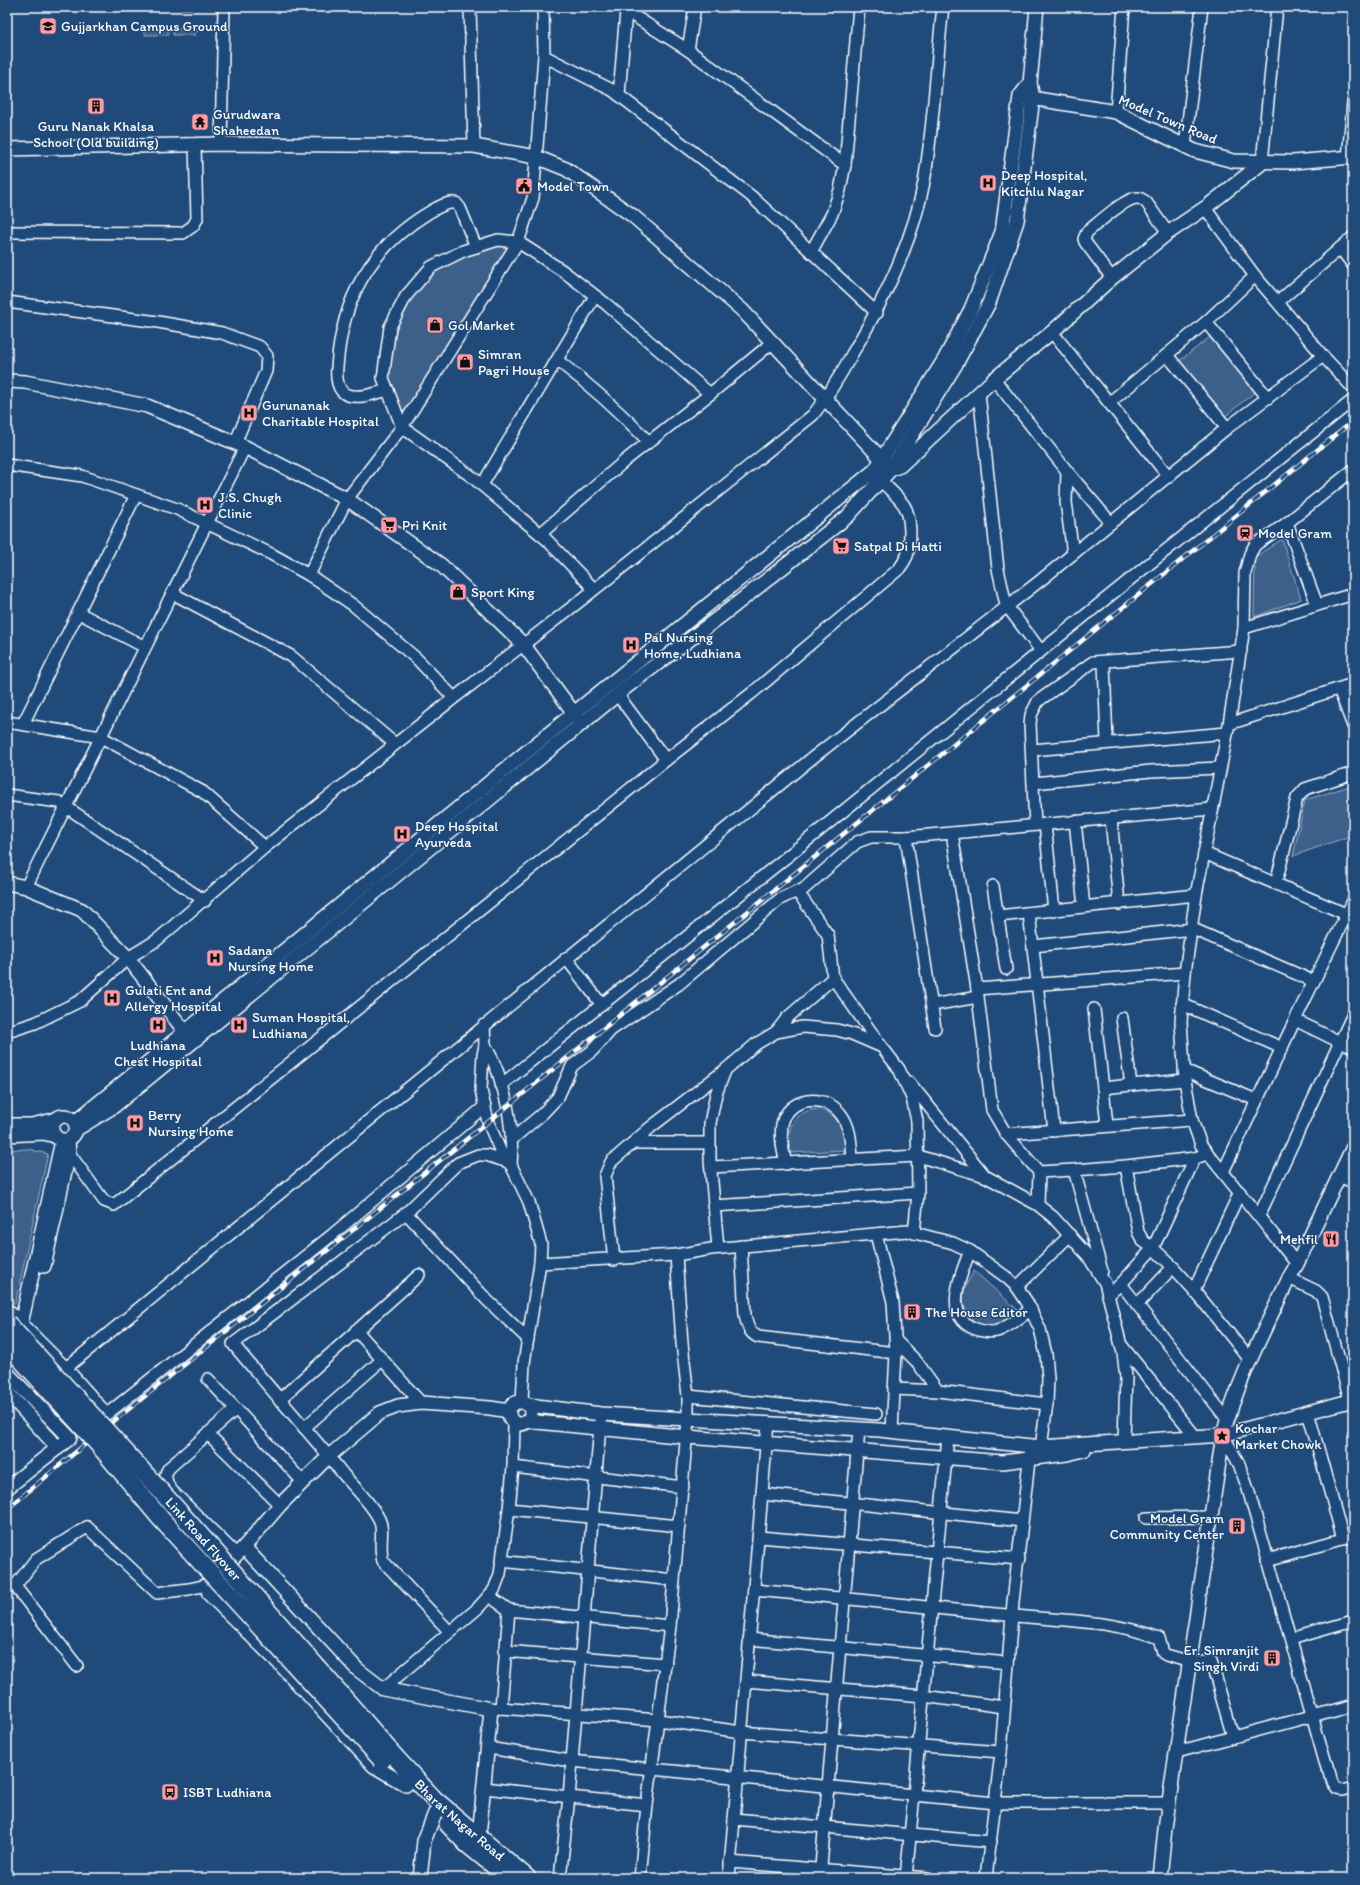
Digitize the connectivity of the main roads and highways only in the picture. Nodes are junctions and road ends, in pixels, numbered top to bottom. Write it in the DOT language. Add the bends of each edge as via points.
graph roads {
  1 [pos="16,1332"];
  2 [pos="392,1762"];
  3 [pos="509,1878"];
  4 [pos="527,1878"];
  1 -- 2 [label="main road, Link Road Flyover, bridge" via="314,1663"];
  2 -- 3 [label="main road, Bharat Nagar Road" via="406,1785 467,1844"];
  2 -- 4 [label="main road, Bharat Nagar Road"];
}
